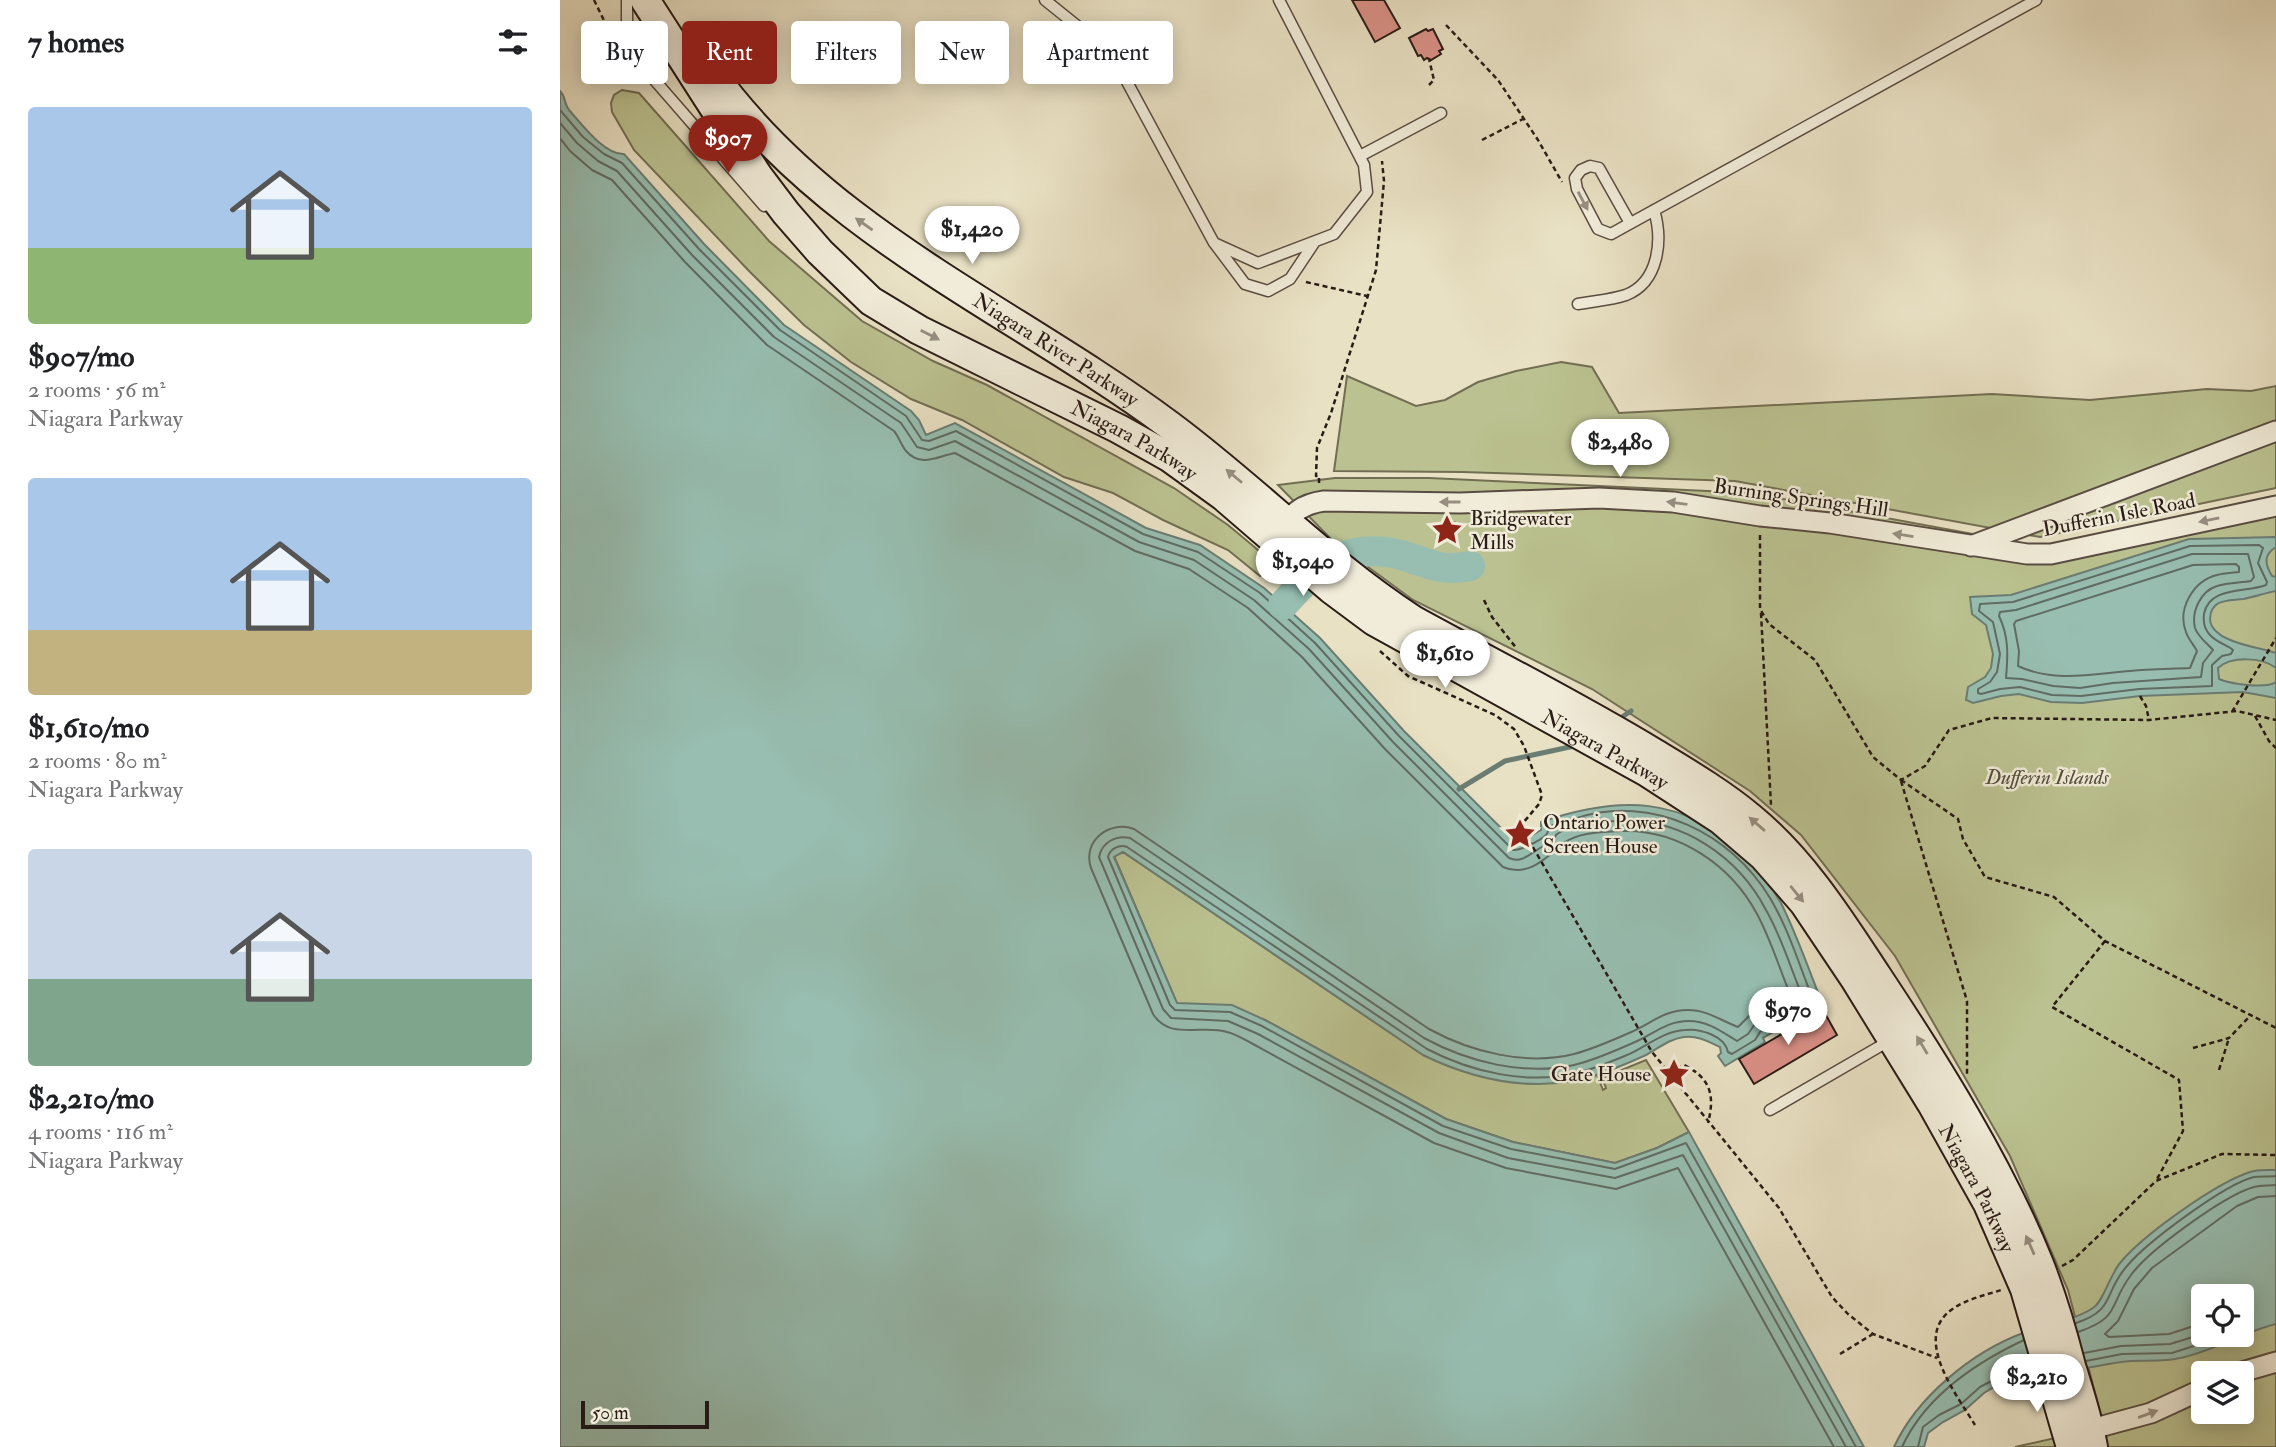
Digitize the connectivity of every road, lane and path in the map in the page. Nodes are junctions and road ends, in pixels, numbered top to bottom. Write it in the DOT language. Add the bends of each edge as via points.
graph roads {
  1 [pos="627,0"];
  2 [pos="645,0"];
  3 [pos="662,0"];
  4 [pos="1045,0"];
  5 [pos="1279,0"];
  6 [pos="2036,0"];
  7 [pos="1446,25"];
  8 [pos="1429,59"];
  9 [pos="1429,86"];
  10 [pos="1441,113"];
  11 [pos="1524,119"];
  12 [pos="1482,140"];
  13 [pos="1360,156"];
  14 [pos="1381,158"];
  15 [pos="1564,186"];
  16 [pos="1654,210"];
  17 [pos="771,214"];
  18 [pos="1630,223"];
  19 [pos="788,232"];
  20 [pos="1314,242"];
  21 [pos="1214,243"];
  22 [pos="1290,279"];
  23 [pos="1367,296"];
  24 [pos="871,301"];
  25 [pos="1578,304"];
  26 [pos="2276,431"];
  27 [pos="1320,486"];
  28 [pos="2276,506"];
  29 [pos="1760,516"];
  30 [pos="1290,539"];
  31 [pos="1970,546"];
  32 [pos="1484,600"];
  33 [pos="1760,609"];
  34 [pos="2276,638"];
  35 [pos="1371,643"];
  36 [pos="1517,649"];
  37 [pos="2140,696"];
  38 [pos="2232,712"];
  39 [pos="2255,716"];
  40 [pos="2149,720"];
  41 [pos="2276,720"];
  42 [pos="1615,741"];
  43 [pos="2276,748"];
  44 [pos="1900,780"];
  45 [pos="1771,806"];
  46 [pos="2105,941"];
  47 [pos="2251,1015"];
  48 [pos="2276,1028"];
  49 [pos="1892,1038"];
  50 [pos="2229,1038"];
  51 [pos="2193,1048"];
  52 [pos="2219,1070"];
  53 [pos="1669,1072"];
  54 [pos="1968,1083"];
  55 [pos="1770,1110"];
  56 [pos="1708,1123"];
  57 [pos="2276,1155"];
  58 [pos="2155,1174"];
  59 [pos="2154,1182"];
  60 [pos="2055,1270"];
  61 [pos="2003,1289"];
  62 [pos="2044,1312"];
  63 [pos="1873,1334"];
  64 [pos="1840,1354"];
  65 [pos="1937,1358"];
  66 [pos="2276,1362"];
  67 [pos="2254,1368"];
  68 [pos="2191,1395"];
  69 [pos="1975,1425"];
  70 [pos="2081,1440"];
  1 -- 17 [label="lane" via="630,39 644,68"];
  2 -- 24 [label="main road, Niagara Parkway" via="758,176 820,252"];
  30 -- 3 [label="main road, Niagara River Parkway, one-way" via="1169,424 894,245 822,192 733,101"];
  4 -- 21 [label="lane" via="1112,54"];
  5 -- 13 [label="lane"];
  6 -- 16 [label="lane"];
  7 -- 11 [label="path" via="1498,80"];
  8 -- 9 [label="path" via="1434,79"];
  10 -- 13 [label="lane"];
  11 -- 12 [label="path"];
  11 -- 15 [label="path"];
  13 -- 20 [label="lane" via="1367,192 1335,234"];
  14 -- 23 [label="path" via="1384,181 1376,270"];
  16 -- 18 [label="lane"];
  16 -- 25 [label="lane" via="1660,234 1647,279 1629,294"];
  18 -- 18 [label="lane, one-way" via="1599,168 1581,170 1575,178 1577,189 1598,229 1611,234"];
  19 -- 24 [label="lane" via="814,259"];
  20 -- 21 [label="lane" via="1258,263"];
  20 -- 22 [label="lane"];
  21 -- 22 [label="lane" via="1245,284 1268,291"];
  22 -- 23 [label="path"];
  23 -- 27 [label="path" via="1317,448"];
  24 -- 30 [label="main road, Niagara Parkway, one-way" via="1169,457"];
  26 -- 31 [label="street, Burning Springs Hill"];
  28 -- 31 [label="street, Dufferin Isle Road, one-way" via="2051,554"];
  29 -- 30 [label="street, Burning Springs Hill, one-way" via="1673,502 1599,498 1324,501 1304,505"];
  31 -- 29 [label="street, Burning Springs Hill, one-way"];
  29 -- 33 [label="path"];
  30 -- 42 [label="main road, Niagara Parkway" via="1423,650"];
  32 -- 36 [label="path"];
  33 -- 44 [label="path" via="1769,624 1815,660 1874,757"];
  33 -- 45 [label="path"];
  34 -- 38 [label="path"];
  35 -- 53 [label="path" via="1408,676 1505,722 1520,736 1542,799 1523,823 1527,837 1652,1052"];
  37 -- 40 [label="path"];
  38 -- 39 [label="path"];
  38 -- 40 [label="path"];
  39 -- 41 [label="path"];
  39 -- 43 [label="path"];
  40 -- 44 [label="path" via="1992,718 1949,730 1925,766"];
  42 -- 49 [label="main road, Niagara Parkway, one-way" via="1763,856 1824,931"];
  62 -- 42 [label="main road, Niagara Parkway, one-way" via="2019,1219 1962,1112 1819,891 1794,859 1712,789"];
  44 -- 46 [label="path" via="1958,819 1963,839 1985,877 2054,897"];
  44 -- 54 [label="path" via="1967,1001"];
  46 -- 47 [label="path"];
  46 -- 59 [label="path" via="2052,1007 2179,1080 2183,1131"];
  47 -- 48 [label="path"];
  47 -- 50 [label="path"];
  49 -- 55 [label="lane"];
  49 -- 62 [label="main road, Niagara Parkway"];
  50 -- 51 [label="path"];
  50 -- 52 [label="path"];
  53 -- 56 [label="path"];
  53 -- 56 [label="path" via="1684,1065 1698,1072 1713,1103"];
  56 -- 63 [label="path" via="1779,1208 1832,1297"];
  57 -- 59 [label="path" via="2222,1154"];
  58 -- 59 [label="path"];
  59 -- 60 [label="path" via="2073,1260"];
  61 -- 65 [label="path" via="1947,1313 1936,1336"];
  62 -- 70 [label="main road, Niagara Parkway"];
  63 -- 64 [label="path"];
  63 -- 65 [label="path"];
  65 -- 69 [label="path"];
  66 -- 67 [label="street"];
  70 -- 68 [label="street, one-way"];
}
